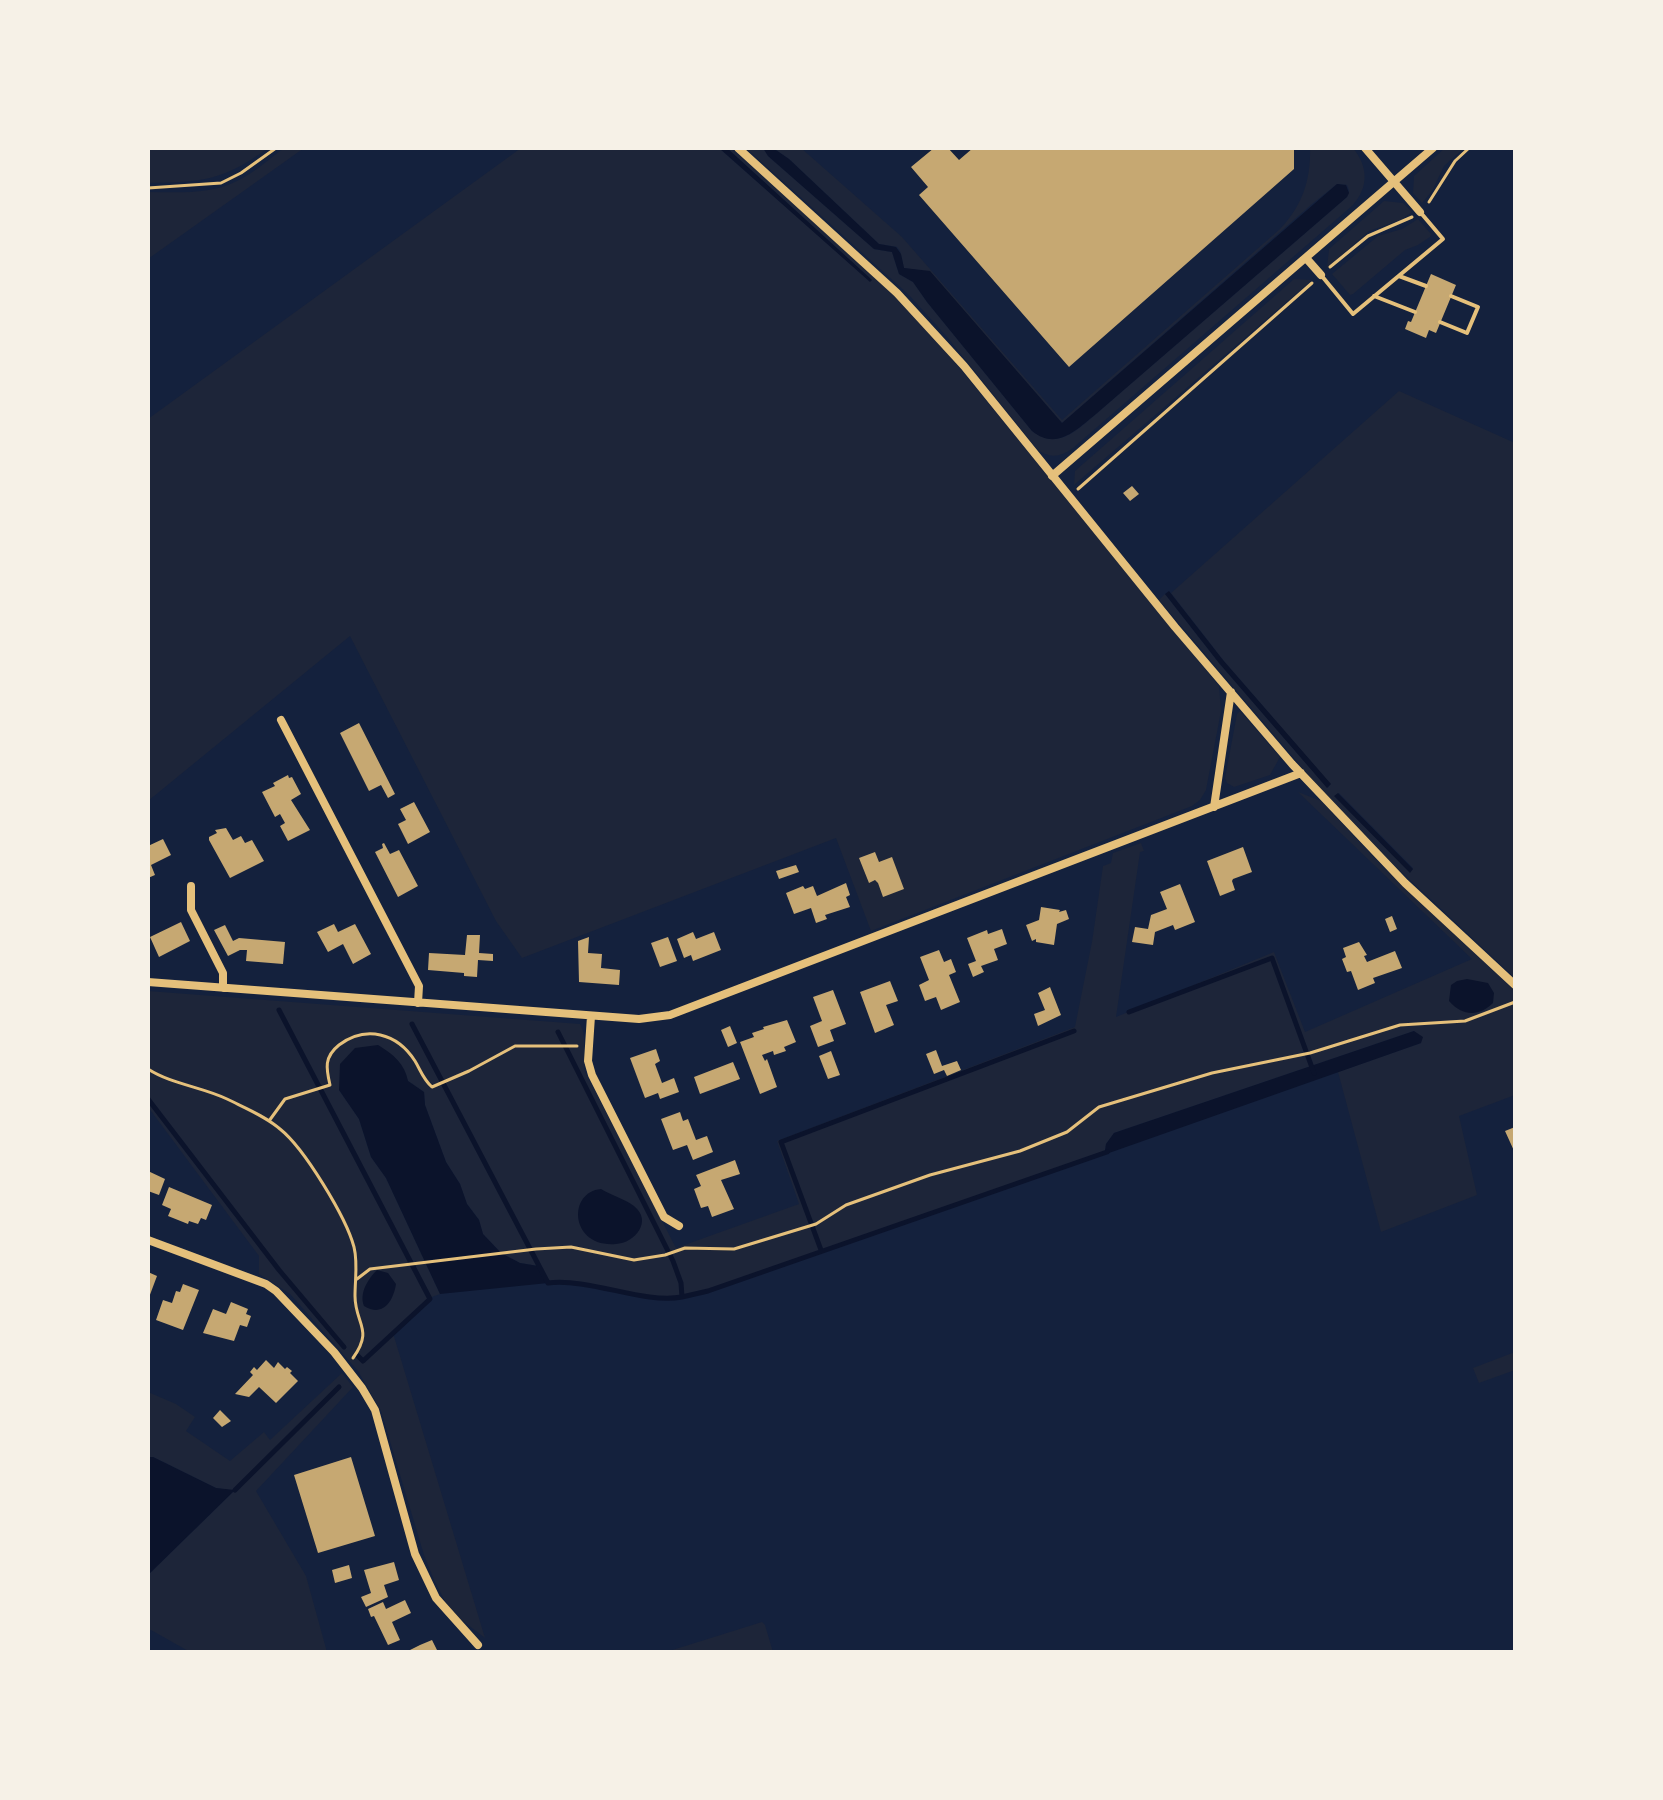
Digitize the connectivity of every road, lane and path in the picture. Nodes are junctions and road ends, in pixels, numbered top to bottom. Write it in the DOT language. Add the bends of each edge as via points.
graph roads {
  1 [pos="276,148"];
  2 [pos="738,148"];
  3 [pos="1365,148"];
  4 [pos="1433,148"];
  5 [pos="1469,148"];
  6 [pos="1394,182"];
  7 [pos="148,188"];
  8 [pos="1420,212"];
  9 [pos="1306,258"];
  10 [pos="1321,275"];
  11 [pos="1399,276"];
  12 [pos="1426,286"];
  13 [pos="1374,296"];
  14 [pos="1451,296"];
  15 [pos="1415,312"];
  16 [pos="1440,322"];
  17 [pos="1052,476"];
  18 [pos="1069,497"];
  19 [pos="1231,692"];
  20 [pos="281,720"];
  21 [pos="1301,773"];
  22 [pos="1214,807"];
  23 [pos="191,886"];
  24 [pos="148,982"];
  25 [pos="1515,985"];
  26 [pos="223,988"];
  27 [pos="1515,1002"];
  28 [pos="418,1003"];
  29 [pos="591,1016"];
  30 [pos="569,1045"];
  31 [pos="148,1069"];
  32 [pos="269,1121"];
  33 [pos="679,1226"];
  34 [pos="148,1240"];
  35 [pos="357,1279"];
  36 [pos="345,1367"];
  37 [pos="478,1645"];
  1 -- 7 [label="path" via="221,183"];
  2 -- 17 [label="street" via="897,293"];
  3 -- 6 [label="street"];
  4 -- 6 [label="street"];
  5 -- 8 [label="path"];
  6 -- 8 [label="street"];
  6 -- 9 [label="street"];
  8 -- 10 [label="path" via="1368,236"];
  8 -- 11 [label="lane" via="1443,239"];
  9 -- 10 [label="street"];
  9 -- 17 [label="street"];
  10 -- 13 [label="lane" via="1353,314"];
  10 -- 18 [label="path"];
  11 -- 12 [label="lane"];
  11 -- 13 [label="lane"];
  13 -- 15 [label="lane"];
  14 -- 16 [label="lane" via="1478,307 1467,333"];
  17 -- 18 [label="street"];
  18 -- 19 [label="street"];
  19 -- 21 [label="street"];
  19 -- 22 [label="street"];
  20 -- 28 [label="street" via="419,986"];
  21 -- 22 [label="street"];
  21 -- 25 [label="street" via="1405,883"];
  22 -- 29 [label="street" via="670,1015"];
  23 -- 26 [label="street" via="191,910 223,973"];
  24 -- 26 [label="street"];
  26 -- 28 [label="street"];
  27 -- 35 [label="path" via="1465,1021 1400,1025 1099,1107 1067,1132 1020,1151 930,1175 846,1205 806,1228 734,1249 685,1248 634,1260 571,1247 536,1249 370,1269"];
  28 -- 29 [label="street"];
  29 -- 33 [label="street" via="592,1075 664,1217"];
  30 -- 32 [label="path" via="515,1046 432,1087 401,1045 386,1034 366,1033 330,1052 325,1067 330,1085 285,1099"];
  31 -- 32 [label="path" via="201,1087"];
  32 -- 35 [label="path" via="293,1141 333,1203 354,1249"];
  34 -- 36 [label="street" via="266,1284"];
  35 -- 36 [label="path" via="356,1303 365,1331"];
  36 -- 37 [label="street" via="375,1410 421,1565 436,1598"];
}
